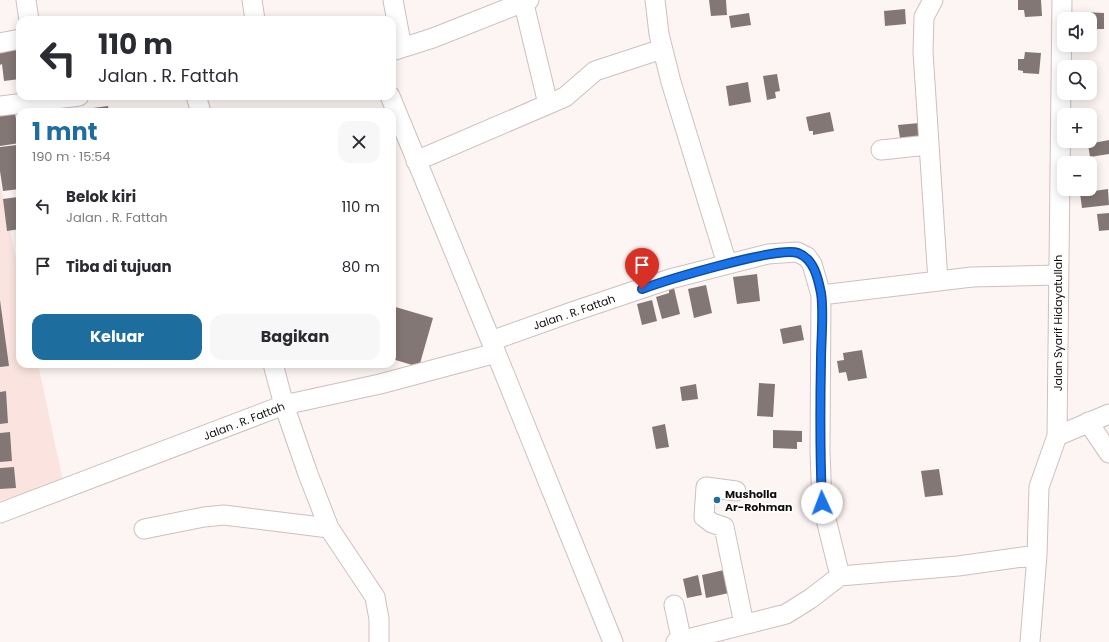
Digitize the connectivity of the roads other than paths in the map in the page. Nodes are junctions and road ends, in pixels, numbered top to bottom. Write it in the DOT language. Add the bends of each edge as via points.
graph roads {
  1 [pos="26,0"];
  2 [pos="252,0"];
  3 [pos="393,0"];
  4 [pos="655,0"];
  5 [pos="933,0"];
  6 [pos="1062,0"];
  7 [pos="525,1"];
  8 [pos="28,16"];
  9 [pos="254,16"];
  10 [pos="394,16"];
  11 [pos="396,38"];
  12 [pos="16,40"];
  13 [pos="0,43"];
  14 [pos="662,49"];
  15 [pos="397,50"];
  16 [pos="31,100"];
  17 [pos="548,104"];
  18 [pos="0,106"];
  19 [pos="396,111"];
  20 [pos="928,145"];
  21 [pos="881,150"];
  22 [pos="416,161"];
  23 [pos="727,264"];
  24 [pos="1058,275"];
  25 [pos="938,281"];
  26 [pos="821,295"];
  27 [pos="494,347"];
  28 [pos="274,368"];
  29 [pos="284,405"];
  30 [pos="1109,414"];
  31 [pos="1088,422"];
  32 [pos="1057,436"];
  33 [pos="1109,453"];
  34 [pos="736,491"];
  35 [pos="0,513"];
  36 [pos="329,528"];
  37 [pos="144,529"];
  38 [pos="1037,555"];
  39 [pos="840,576"];
  40 [pos="674,605"];
  41 [pos="744,624"];
  42 [pos="680,641"];
  43 [pos="379,642"];
  44 [pos="613,642"];
  45 [pos="1030,642"];
  1 -- 8 [label="street"];
  2 -- 9 [label="street"];
  3 -- 10 [label="street"];
  4 -- 14 [label="street"];
  5 -- 20 [label="street" via="924,17 923,52"];
  6 -- 24 [label="street, Jalan Syarif Hidayatullah"];
  7 -- 15 [label="street"];
  7 -- 17 [label="street"];
  11 -- 15 [label="street"];
  12 -- 13 [label="street"];
  14 -- 17 [label="street" via="595,71 565,97"];
  14 -- 23 [label="street"];
  16 -- 18 [label="street"];
  17 -- 22 [label="street"];
  19 -- 22 [label="street"];
  20 -- 21 [label="street"];
  20 -- 25 [label="street"];
  22 -- 27 [label="street"];
  23 -- 26 [label="street, Jalan . R. Fattah" via="768,254 797,252 807,257 812,264"];
  23 -- 27 [label="street, Jalan . R. Fattah" via="670,279 572,312"];
  24 -- 25 [label="street" via="972,277"];
  24 -- 32 [label="street, Jalan Syarif Hidayatullah"];
  25 -- 26 [label="street"];
  26 -- 39 [label="street, Jalan . R. Fattah" via="822,503"];
  27 -- 29 [label="street, Jalan . R. Fattah" via="380,384"];
  27 -- 44 [label="street"];
  28 -- 29 [label="street"];
  29 -- 35 [label="street, Jalan . R. Fattah"];
  29 -- 36 [label="street"];
  30 -- 31 [label="street"];
  31 -- 32 [label="street"];
  31 -- 33 [label="street"];
  32 -- 38 [label="street, Jalan Syarif Hidayatullah" via="1039,487"];
  34 -- 41 [label="street" via="706,487 704,517 724,527"];
  36 -- 37 [label="street" via="224,515"];
  36 -- 43 [label="street" via="375,597 379,619"];
  38 -- 39 [label="street" via="958,566"];
  38 -- 45 [label="street, Jalan Syarif Hidayatullah"];
  39 -- 41 [label="street" via="810,600 786,614"];
  40 -- 42 [label="street"];
  41 -- 42 [label="street"];
}
